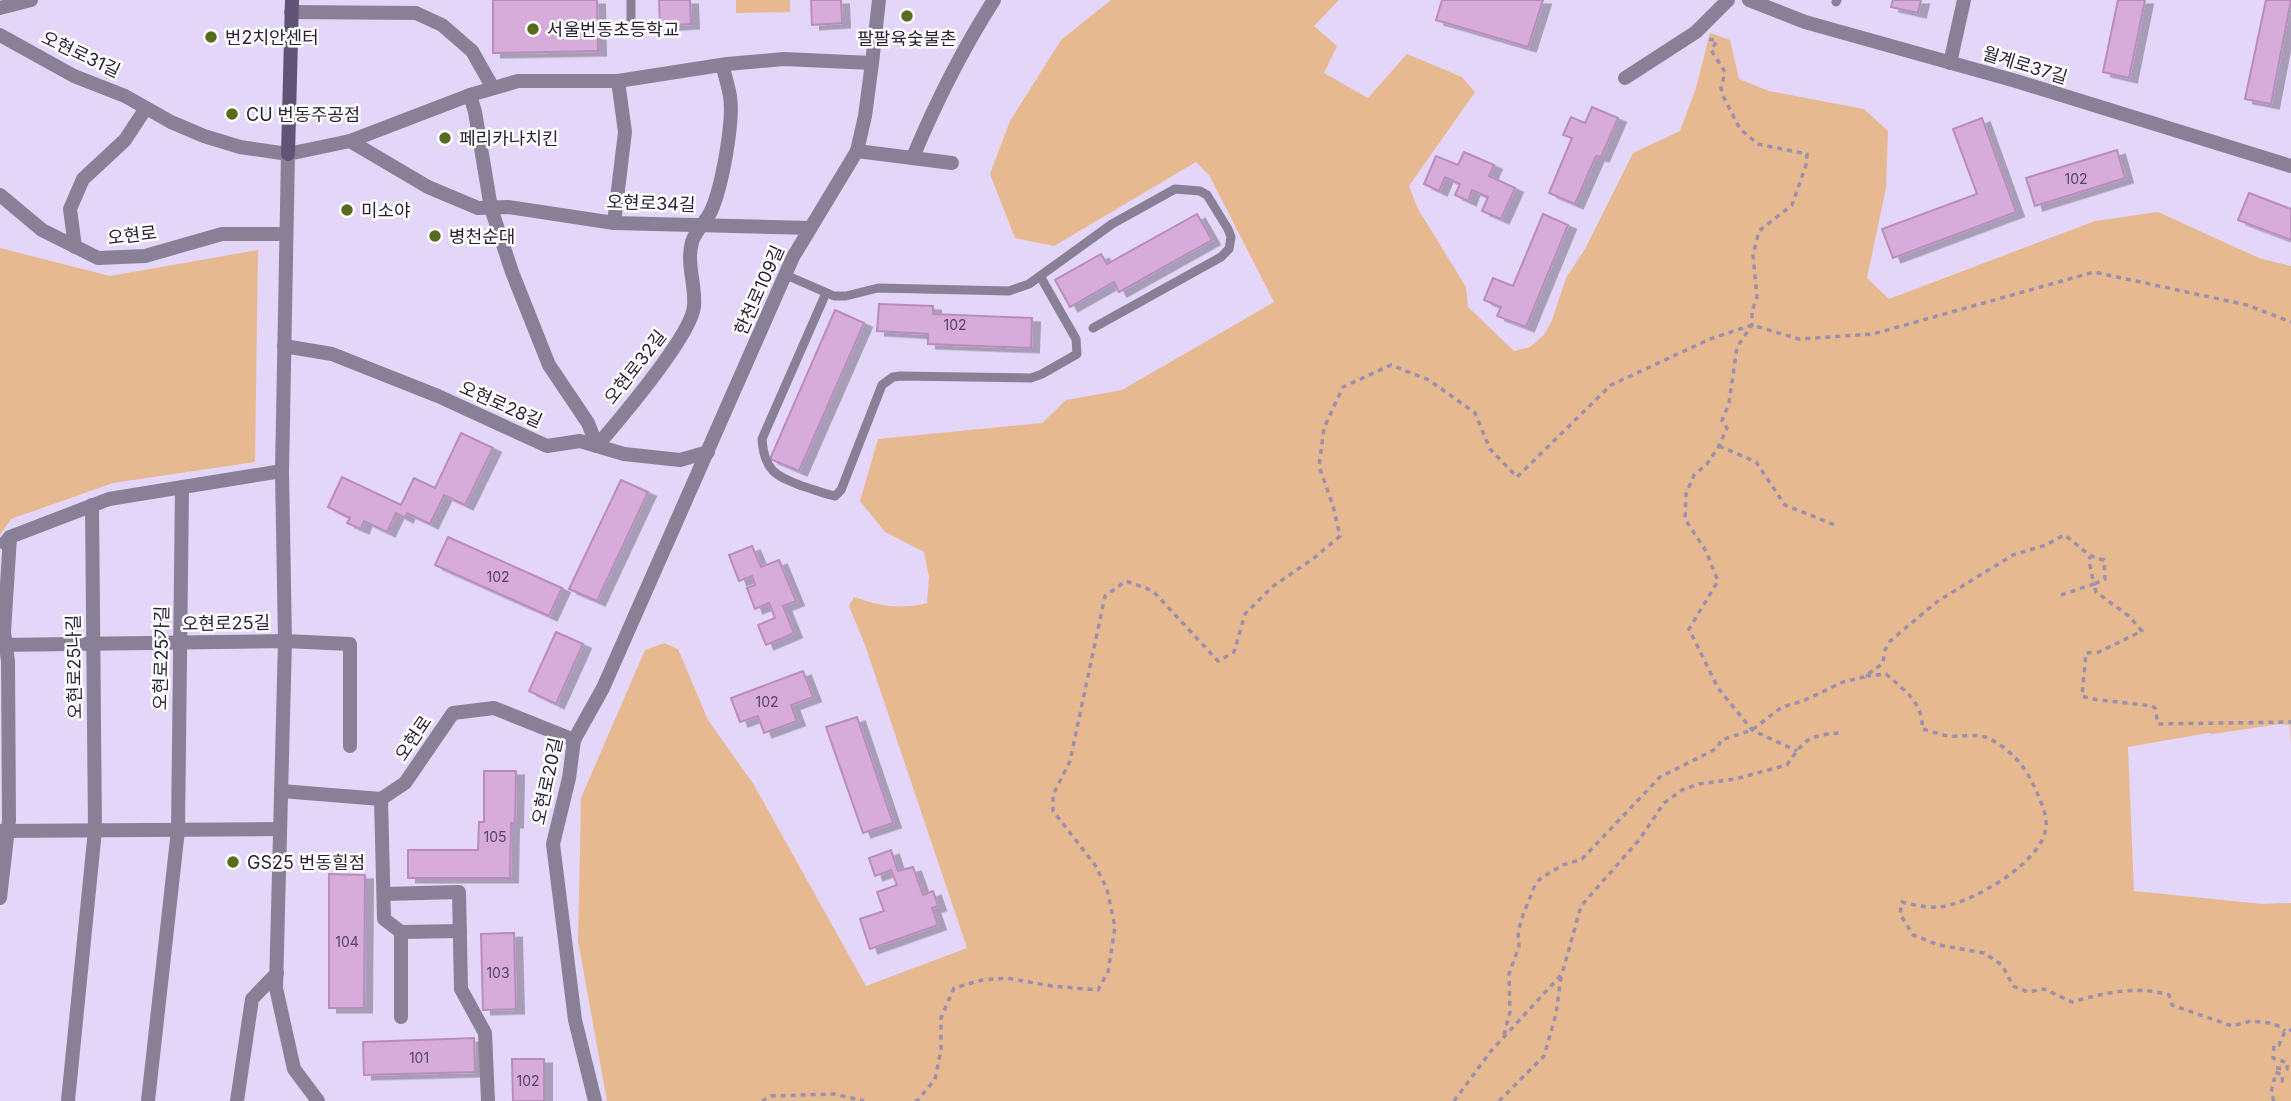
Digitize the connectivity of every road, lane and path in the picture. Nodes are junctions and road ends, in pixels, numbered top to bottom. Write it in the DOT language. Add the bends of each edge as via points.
graph roads {
  1 [pos="31,0"];
  2 [pos="631,0"];
  3 [pos="879,0"];
  4 [pos="994,0"];
  5 [pos="1728,0"];
  6 [pos="1749,0"];
  7 [pos="1964,0"];
  8 [pos="291,6"];
  9 [pos="0,8"];
  10 [pos="631,28"];
  11 [pos="0,35"];
  12 [pos="1708,39"];
  13 [pos="1950,62"];
  14 [pos="872,63"];
  15 [pos="722,65"];
  16 [pos="1625,78"];
  17 [pos="618,81"];
  18 [pos="493,88"];
  19 [pos="470,95"];
  20 [pos="146,108"];
  21 [pos="350,141"];
  22 [pos="858,151"];
  23 [pos="288,154"];
  24 [pos="913,157"];
  25 [pos="953,163"];
  26 [pos="2291,166"];
  27 [pos="0,195"];
  28 [pos="491,208"];
  29 [pos="614,223"];
  30 [pos="700,225"];
  31 [pos="810,228"];
  32 [pos="286,234"];
  33 [pos="75,247"];
  34 [pos="786,275"];
  35 [pos="1040,276"];
  36 [pos="826,293"];
  37 [pos="2291,322"];
  38 [pos="1752,325"];
  39 [pos="1093,328"];
  40 [pos="284,346"];
  41 [pos="597,446"];
  42 [pos="1719,446"];
  43 [pos="708,452"];
  44 [pos="282,471"];
  45 [pos="182,487"];
  46 [pos="92,505"];
  47 [pos="1835,525"];
  48 [pos="10,537"];
  49 [pos="0,551"];
  50 [pos="2090,556"];
  51 [pos="2094,584"];
  52 [pos="2061,595"];
  53 [pos="285,641"];
  54 [pos="180,642"];
  55 [pos="94,644"];
  56 [pos="3,645"];
  57 [pos="1864,677"];
  58 [pos="2291,722"];
  59 [pos="1752,730"];
  60 [pos="1840,733"];
  61 [pos="574,740"];
  62 [pos="349,746"];
  63 [pos="1797,751"];
  64 [pos="281,791"];
  65 [pos="381,799"];
  66 [pos="280,829"];
  67 [pos="95,830"];
  68 [pos="178,830"];
  69 [pos="4,831"];
  70 [pos="384,894"];
  71 [pos="0,898"];
  72 [pos="460,930"];
  73 [pos="401,932"];
  74 [pos="277,973"];
  75 [pos="1562,974"];
  76 [pos="401,1017"];
  77 [pos="2291,1030"];
  78 [pos="2285,1031"];
  79 [pos="1504,1035"];
  80 [pos="68,1101"];
  81 [pos="148,1101"];
  82 [pos="237,1101"];
  83 [pos="318,1101"];
  84 [pos="488,1101"];
  85 [pos="595,1101"];
  86 [pos="762,1101"];
  87 [pos="864,1101"];
  88 [pos="915,1101"];
  89 [pos="1454,1101"];
  90 [pos="1499,1101"];
  91 [pos="2274,1101"];
  1 -- 9 [label="street"];
  2 -- 10 [label="lane"];
  3 -- 14 [label="street, 한천로109길"];
  4 -- 24 [label="street" via="946,83"];
  5 -- 16 [label="street" via="1696,32"];
  6 -- 13 [label="street, 월계로37길" via="1805,22"];
  7 -- 13 [label="street"];
  8 -- 18 [label="street" via="416,13 442,25 472,51"];
  8 -- 23 [label="main road"];
  11 -- 20 [label="street, 오현로31길" via="74,76"];
  12 -- 38 [label="path" via="1717,41 1711,50 1725,72 1723,96 1740,129 1758,144 1807,154 1792,205 1759,231 1753,255 1757,297"];
  13 -- 26 [label="street, 월계로37길"];
  14 -- 15 [label="street" via="784,59"];
  14 -- 22 [label="street, 한천로109길"];
  15 -- 17 [label="street"];
  15 -- 30 [label="street, 오현로32길" via="731,98 728,140 717,198"];
  17 -- 18 [label="street" via="518,81"];
  17 -- 29 [label="street" via="625,132"];
  18 -- 19 [label="street"];
  19 -- 21 [label="street"];
  19 -- 28 [label="street"];
  20 -- 23 [label="street, 오현로31길" via="204,136"];
  20 -- 33 [label="street" via="125,141 83,179 71,209"];
  21 -- 23 [label="street"];
  21 -- 28 [label="street, 오현로34길" via="428,187 478,208"];
  22 -- 24 [label="street"];
  22 -- 31 [label="street, 한천로109길"];
  23 -- 32 [label="street"];
  24 -- 25 [label="street"];
  27 -- 33 [label="street, 오현로" via="42,230"];
  28 -- 29 [label="street, 오현로34길"];
  28 -- 41 [label="street" via="549,365 588,423"];
  29 -- 30 [label="street, 오현로34길"];
  30 -- 31 [label="street, 오현로34길"];
  30 -- 41 [label="street, 오현로32길" via="690,266 694,307 684,335"];
  31 -- 34 [label="street, 한천로109길"];
  32 -- 33 [label="street, 오현로" via="222,234 145,256 98,258"];
  32 -- 40 [label="street"];
  34 -- 36 [label="lane"];
  34 -- 43 [label="street, 한천로109길"];
  35 -- 36 [label="lane" via="1009,291 878,288 846,296"];
  35 -- 36 [label="lane" via="1076,339 1078,350 1073,358 1031,377 900,376 887,380 835,496 779,478 770,468 762,444"];
  35 -- 39 [label="lane" via="1112,224 1170,190 1187,188 1207,195 1228,229 1229,249"];
  37 -- 38 [label="path" via="2247,305 2094,272 1873,334 1799,339"];
  38 -- 42 [label="path" via="1737,347 1722,421 1727,428"];
  38 -- 88 [label="path" via="1710,339 1611,385 1517,477 1490,449 1475,413 1429,380 1391,365 1343,387 1324,428 1319,466 1340,536 1272,587 1245,614 1234,652 1218,661 1153,591 1126,581 1105,596 1070,761 1054,794 1053,811 1095,865 1107,889 1115,927 1108,972 1098,990 1007,978 954,988 941,1018 935,1079"];
  40 -- 41 [label="street, 오현로28길" via="332,354 547,446 580,441"];
  40 -- 44 [label="street"];
  41 -- 43 [label="street, 오현로28길" via="680,460"];
  42 -- 47 [label="path" via="1756,462 1785,505"];
  42 -- 59 [label="path" via="1694,475 1686,494 1685,519 1706,551 1718,581 1689,629 1718,688"];
  43 -- 61 [label="street, 오현로20길" via="603,688"];
  44 -- 45 [label="street"];
  44 -- 53 [label="street"];
  45 -- 46 [label="street"];
  45 -- 54 [label="street, 오현로25가길"];
  46 -- 48 [label="street"];
  46 -- 55 [label="street, 오현로25나길"];
  48 -- 49 [label="street"];
  48 -- 56 [label="street"];
  50 -- 51 [label="path"];
  50 -- 51 [label="path" via="2104,560 2106,571 2105,579"];
  50 -- 57 [label="path" via="2064,535 2002,561 1905,626 1890,641 1882,663"];
  51 -- 52 [label="path"];
  51 -- 58 [label="path" via="2096,592 2142,631 2099,652 2086,653 2082,696 2152,706 2158,724"];
  53 -- 54 [label="street, 오현로25길"];
  53 -- 62 [label="street" via="350,644"];
  53 -- 64 [label="street"];
  54 -- 55 [label="street, 오현로25길"];
  54 -- 68 [label="street, 오현로25가길"];
  55 -- 56 [label="street, 오현로25길"];
  55 -- 67 [label="street, 오현로25나길"];
  56 -- 69 [label="street" via="8,661"];
  57 -- 59 [label="path" via="1782,707"];
  57 -- 78 [label="path" via="1886,674 1906,691 1920,708 1922,729 1947,736 1987,737 2007,750 2026,769 2046,816 2046,832 2036,850 2003,880 1941,907 1902,902 1900,914 1913,935 1984,953 2002,965 2013,986 2028,992 2044,989 2072,1002 2100,994 2152,990 2169,995 2172,1005 2232,1026 2251,1021 2271,1023"];
  59 -- 63 [label="path"];
  59 -- 79 [label="path" via="1721,740 1712,751 1660,777 1582,859 1563,865 1535,885 1509,974 1510,1012"];
  60 -- 63 [label="path" via="1803,741"];
  61 -- 65 [label="street, 오현로" via="494,708 453,713 405,783"];
  61 -- 85 [label="street, 오현로20길" via="553,844 575,1020"];
  63 -- 75 [label="path" via="1787,765 1699,784 1664,803 1581,906"];
  64 -- 65 [label="street"];
  64 -- 66 [label="street"];
  65 -- 70 [label="street"];
  66 -- 68 [label="street"];
  66 -- 74 [label="street"];
  67 -- 68 [label="street"];
  67 -- 69 [label="street"];
  67 -- 80 [label="street, 오현로25나길"];
  68 -- 81 [label="street, 오현로25가길"];
  69 -- 71 [label="street"];
  70 -- 72 [label="street" via="459,892"];
  70 -- 73 [label="street" via="384,919"];
  72 -- 73 [label="street"];
  72 -- 84 [label="street" via="461,989 485,1033"];
  73 -- 76 [label="street"];
  74 -- 82 [label="street" via="252,999"];
  74 -- 83 [label="street" via="276,988 294,1069"];
  75 -- 79 [label="path"];
  75 -- 90 [label="path" via="1544,1056"];
  77 -- 78 [label="path"];
  78 -- 91 [label="path" via="2279,1045 2274,1045 2273,1058 2288,1063 2287,1069 2276,1068 2275,1072 2283,1075 2282,1081 2274,1079"];
  79 -- 89 [label="path"];
  86 -- 87 [label="path" via="834,1094"];
}
